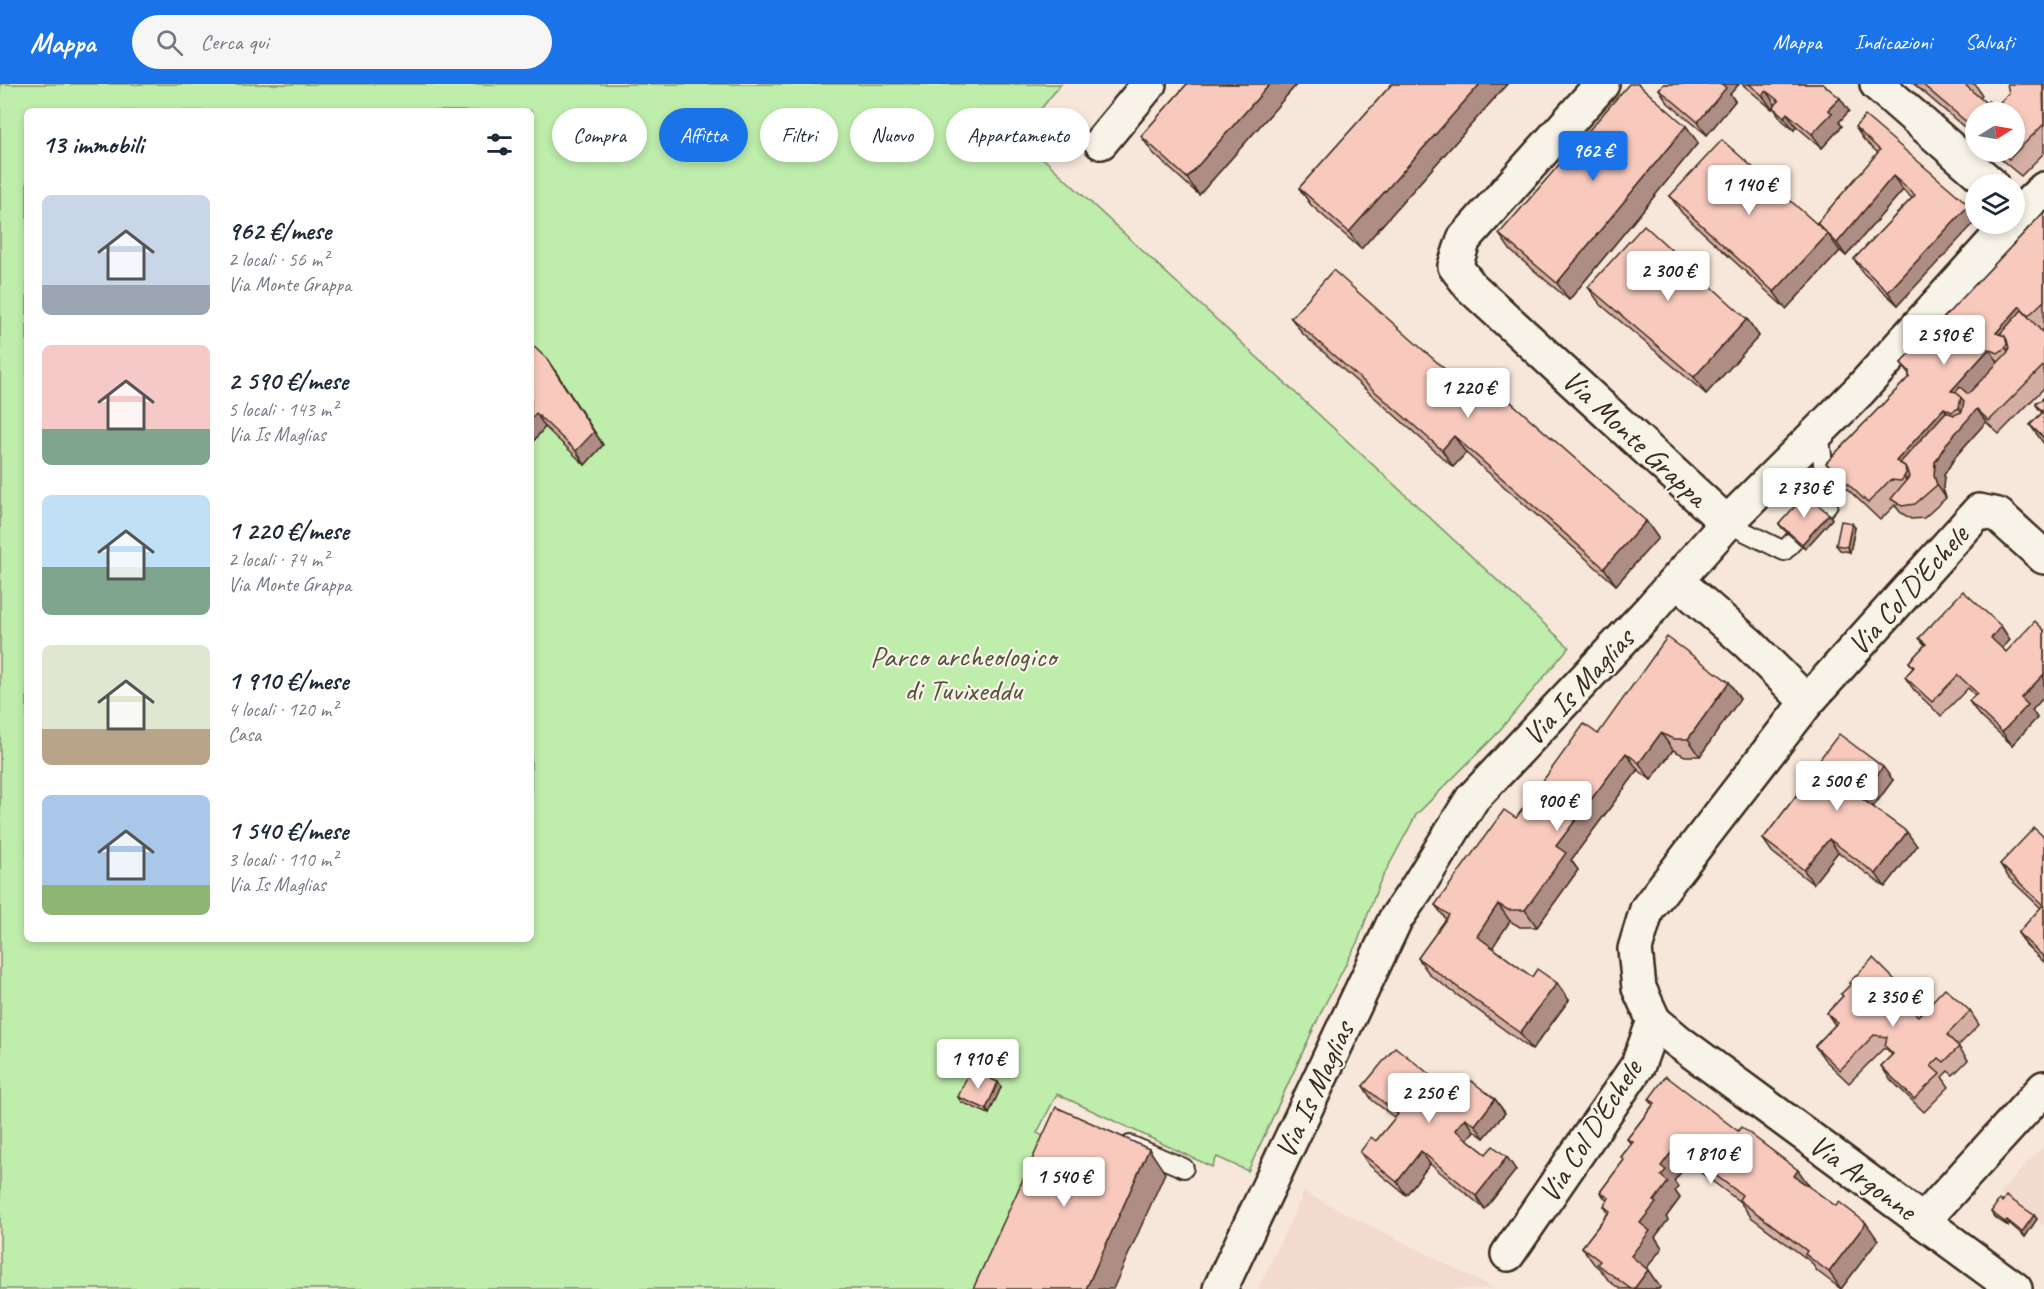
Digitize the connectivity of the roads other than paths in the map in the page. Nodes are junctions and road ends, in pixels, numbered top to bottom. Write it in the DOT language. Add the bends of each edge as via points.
graph roads {
  1 [pos="1149,84"];
  2 [pos="1602,84"];
  3 [pos="1876,84"];
  4 [pos="1101,142"];
  5 [pos="1980,174"];
  6 [pos="1999,234"];
  7 [pos="1819,431"];
  8 [pos="1727,523"];
  9 [pos="2044,557"];
  10 [pos="1677,580"];
  11 [pos="1807,702"];
  12 [pos="1654,1021"];
  13 [pos="2044,1088"];
  14 [pos="1110,1136"];
  15 [pos="1184,1168"];
  16 [pos="1923,1221"];
  17 [pos="1508,1254"];
  18 [pos="1220,1289"];
  19 [pos="2015,1289"];
  1 -- 4 [label="street"];
  2 -- 8 [label="street, Via Monte Grappa" via="1464,239 1455,266 1471,287"];
  3 -- 5 [label="street"];
  6 -- 7 [label="street, Via Is Maglias"];
  7 -- 8 [label="street, Via Is Maglias"];
  7 -- 8 [label="lane" via="1828,504 1784,551"];
  8 -- 10 [label="street, Via Is Maglias"];
  9 -- 11 [label="street, Via Col D'Echele" via="1998,515 1978,511"];
  10 -- 11 [label="street"];
  10 -- 18 [label="street, Via Is Maglias" via="1472,800 1395,920"];
  11 -- 12 [label="street, Via Col D'Echele" via="1647,909 1635,950 1639,988"];
  12 -- 16 [label="street, Via Argonne"];
  12 -- 17 [label="street, Via Col D'Echele" via="1638,1065"];
  13 -- 16 [label="street"];
  14 -- 15 [label="lane"];
  16 -- 19 [label="street, Via Argonne"];
}
